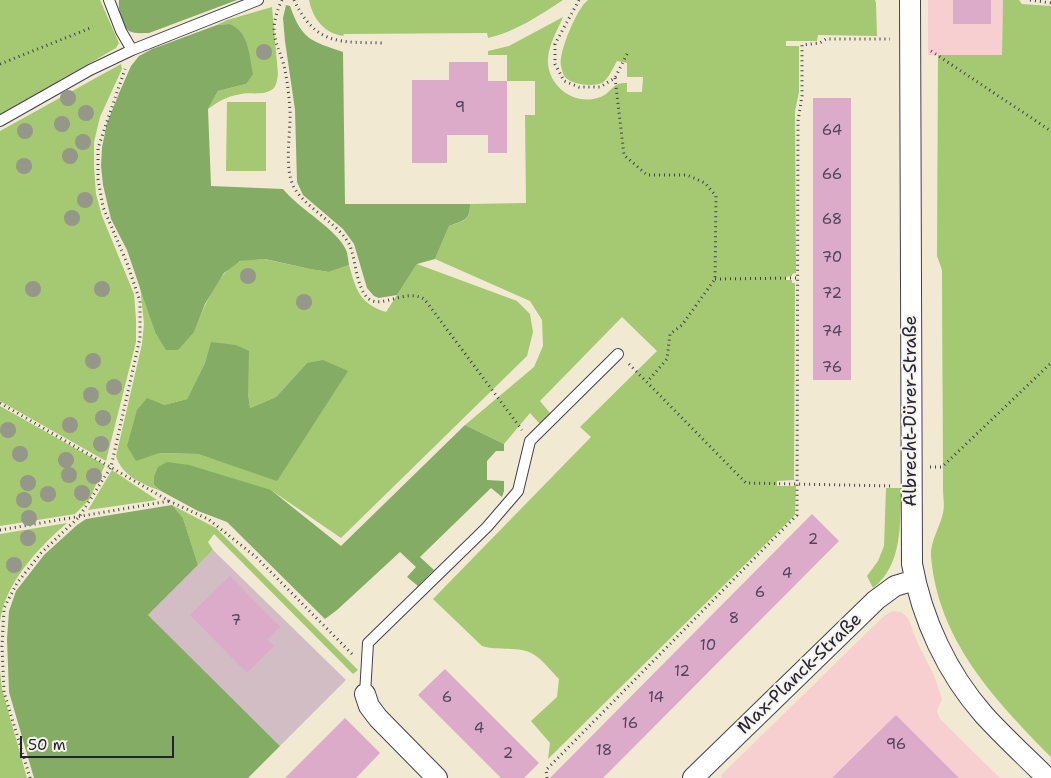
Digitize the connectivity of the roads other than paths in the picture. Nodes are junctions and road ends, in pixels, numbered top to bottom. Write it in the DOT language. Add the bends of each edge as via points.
graph roads {
  1 [pos="109,0"];
  2 [pos="258,0"];
  3 [pos="910,0"];
  4 [pos="132,50"];
  5 [pos="0,121"];
  6 [pos="618,354"];
  7 [pos="915,580"];
  8 [pos="366,694"];
  9 [pos="437,778"];
  10 [pos="693,778"];
  11 [pos="1047,778"];
  1 -- 4 [label="lane"];
  2 -- 4 [label="lane"];
  3 -- 7 [label="street, Albrecht-Dürer-Straße" via="911,477"];
  4 -- 5 [label="lane"];
  6 -- 8 [label="lane" via="530,441 518,491 487,527 368,643"];
  7 -- 10 [label="street, Max-Planck-Straße" via="895,586 876,600"];
  7 -- 11 [label="street, Albrecht-Dürer-Straße" via="936,642 965,691 984,715"];
  8 -- 9 [label="street" via="369,706 378,718"];
}
